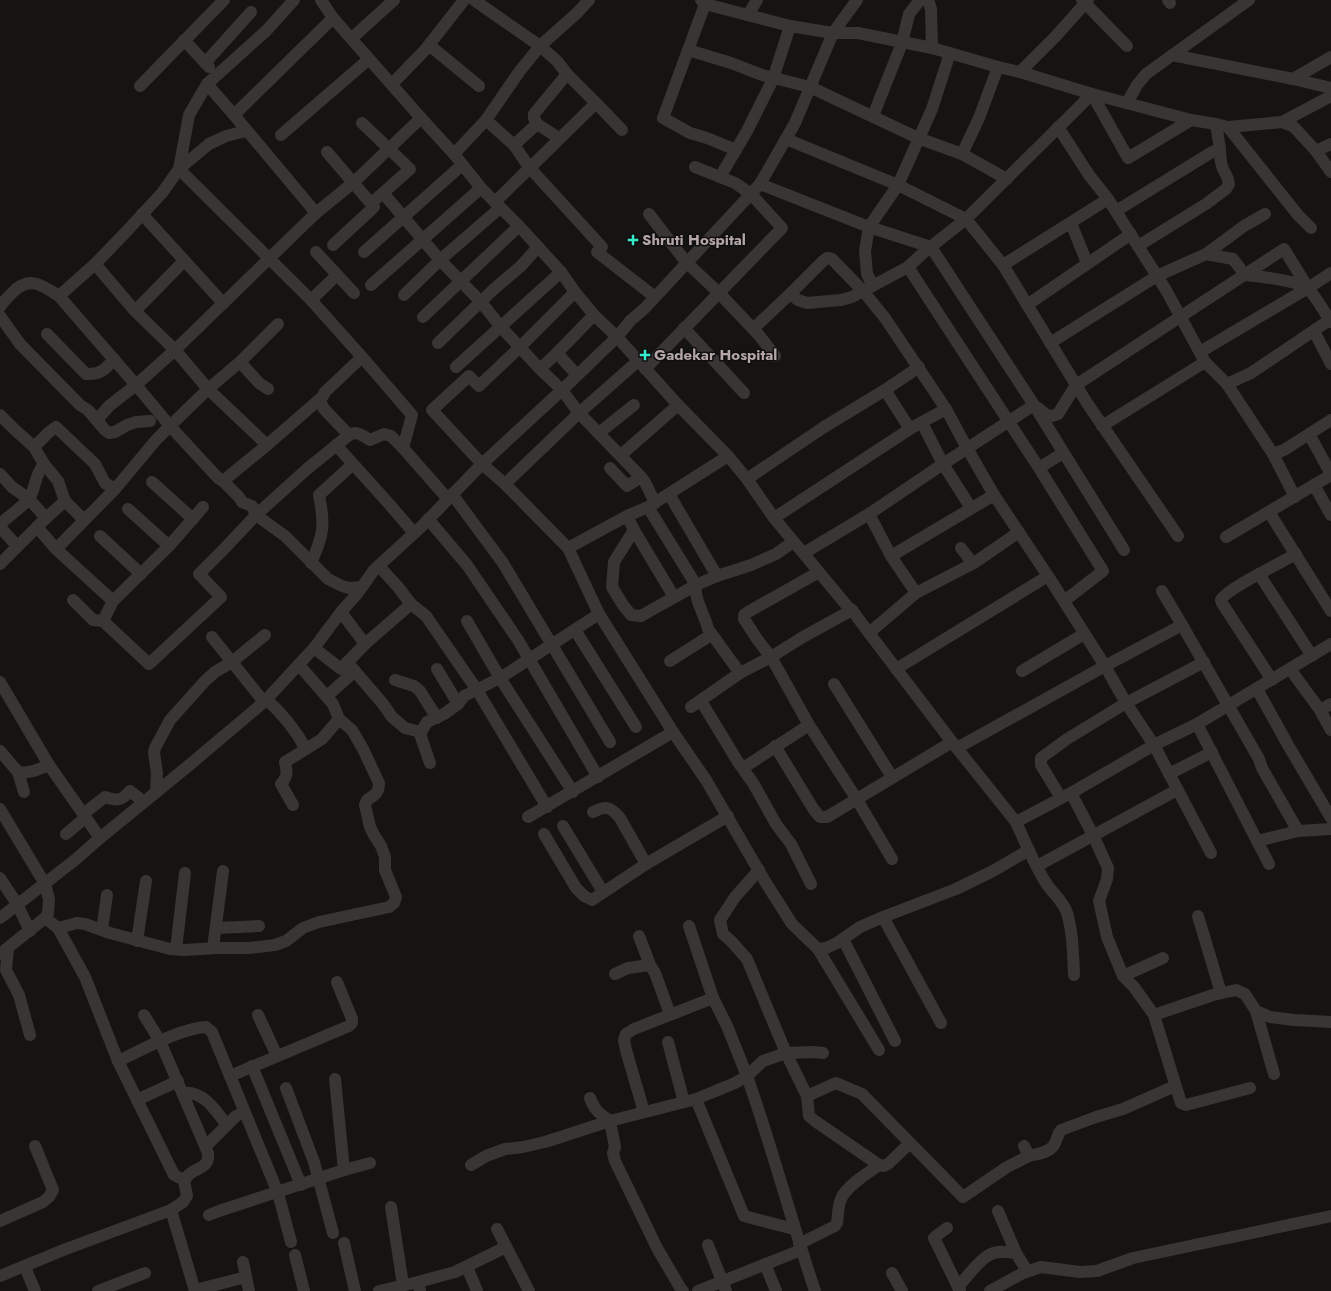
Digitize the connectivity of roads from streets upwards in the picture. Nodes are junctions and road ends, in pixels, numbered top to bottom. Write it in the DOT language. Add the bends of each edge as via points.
graph roads {
  1 [pos="224,0"];
  2 [pos="294,0"];
  3 [pos="321,0"];
  4 [pos="394,0"];
  5 [pos="464,0"];
  6 [pos="474,0"];
  7 [pos="589,0"];
  8 [pos="757,0"];
  9 [pos="857,0"];
  10 [pos="920,0"];
  11 [pos="928,0"];
  12 [pos="1249,0"];
  13 [pos="1085,1"];
  14 [pos="703,2"];
  15 [pos="251,12"];
  16 [pos="748,15"];
  17 [pos="333,18"];
  18 [pos="790,26"];
  19 [pos="832,33"];
  20 [pos="352,38"];
  21 [pos="184,40"];
  22 [pos="902,43"];
  23 [pos="429,45"];
  24 [pos="540,46"];
  25 [pos="1127,46"];
  26 [pos="932,48"];
  27 [pos="688,50"];
  28 [pos="950,53"];
  29 [pos="1172,55"];
  30 [pos="1331,57"];
  31 [pos="369,58"];
  32 [pos="205,63"];
  33 [pos="998,68"];
  34 [pos="1020,72"];
  35 [pos="567,74"];
  36 [pos="217,75"];
  37 [pos="773,79"];
  38 [pos="1293,79"];
  39 [pos="207,84"];
  40 [pos="392,84"];
  41 [pos="140,86"];
  42 [pos="479,86"];
  43 [pos="810,87"];
  44 [pos="1331,88"];
  45 [pos="1092,94"];
  46 [pos="1331,96"];
  47 [pos="596,103"];
  48 [pos="1127,103"];
  49 [pos="234,115"];
  50 [pos="873,116"];
  51 [pos="421,118"];
  52 [pos="486,120"];
  53 [pos="1191,120"];
  54 [pos="1282,122"];
  55 [pos="362,123"];
  56 [pos="538,124"];
  57 [pos="1216,124"];
  58 [pos="1058,127"];
  59 [pos="1228,127"];
  60 [pos="246,130"];
  61 [pos="622,130"];
  62 [pos="281,135"];
  63 [pos="559,138"];
  64 [pos="918,138"];
  65 [pos="786,139"];
  66 [pos="1331,144"];
  67 [pos="514,145"];
  68 [pos="390,149"];
  69 [pos="1220,149"];
  70 [pos="736,150"];
  71 [pos="1316,151"];
  72 [pos="327,152"];
  73 [pos="454,154"];
  74 [pos="962,154"];
  75 [pos="462,165"];
  76 [pos="695,167"];
  77 [pos="529,168"];
  78 [pos="179,169"];
  79 [pos="1331,172"];
  80 [pos="720,177"];
  81 [pos="1007,179"];
  82 [pos="354,182"];
  83 [pos="760,184"];
  84 [pos="898,185"];
  85 [pos="481,188"];
  86 [pos="383,192"];
  87 [pos="751,194"];
  88 [pos="1108,199"];
  89 [pos="370,203"];
  90 [pos="497,205"];
  91 [pos="1116,211"];
  92 [pos="316,213"];
  93 [pos="142,214"];
  94 [pos="649,214"];
  95 [pos="1265,214"];
  96 [pos="404,217"];
  97 [pos="966,219"];
  98 [pos="1071,223"];
  99 [pos="519,226"];
  100 [pos="870,227"];
  101 [pos="1311,228"];
  102 [pos="1131,234"];
  103 [pos="1230,237"];
  104 [pos="423,240"];
  105 [pos="333,245"];
  106 [pos="1138,246"];
  107 [pos="538,247"];
  108 [pos="931,247"];
  109 [pos="316,252"];
  110 [pos="364,252"];
  111 [pos="1206,254"];
  112 [pos="270,258"];
  113 [pos="1233,259"];
  114 [pos="440,260"];
  115 [pos="184,261"];
  116 [pos="686,262"];
  117 [pos="1087,263"];
  118 [pos="95,264"];
  119 [pos="1003,265"];
  120 [pos="908,267"];
  121 [pos="561,272"];
  122 [pos="1331,273"];
  123 [pos="338,275"];
  124 [pos="1245,275"];
  125 [pos="1157,276"];
  126 [pos="462,281"];
  127 [pos="372,285"];
  128 [pos="1308,288"];
  129 [pos="868,289"];
  130 [pos="575,292"];
  131 [pos="354,293"];
  132 [pos="719,293"];
  133 [pos="790,294"];
  134 [pos="404,295"];
  135 [pos="59,296"];
  136 [pos="654,297"];
  137 [pos="311,300"];
  138 [pos="481,302"];
  139 [pos="223,303"];
  140 [pos="1027,305"];
  141 [pos="0,307"];
  142 [pos="136,311"];
  143 [pos="594,315"];
  144 [pos="0,316"];
  145 [pos="424,317"];
  146 [pos="1180,317"];
  147 [pos="1331,321"];
  148 [pos="278,324"];
  149 [pos="500,326"];
  150 [pos="684,328"];
  151 [pos="753,330"];
  152 [pos="1314,331"];
  153 [pos="47,334"];
  154 [pos="617,337"];
  155 [pos="438,343"];
  156 [pos="1050,343"];
  157 [pos="520,348"];
  158 [pos="175,350"];
  159 [pos="557,353"];
  160 [pos="775,356"];
  161 [pos="362,357"];
  162 [pos="1203,357"];
  163 [pos="114,359"];
  164 [pos="240,362"];
  165 [pos="1331,364"];
  166 [pos="641,365"];
  167 [pos="456,367"];
  168 [pos="919,367"];
  169 [pos="540,369"];
  170 [pos="577,375"];
  171 [pos="1227,384"];
  172 [pos="136,385"];
  173 [pos="1076,385"];
  174 [pos="208,389"];
  175 [pos="268,389"];
  176 [pos="562,390"];
  177 [pos="885,390"];
  178 [pos="744,393"];
  179 [pos="321,398"];
  180 [pos="634,405"];
  181 [pos="678,405"];
  182 [pos="1034,405"];
  183 [pos="156,408"];
  184 [pos="946,409"];
  185 [pos="579,413"];
  186 [pos="0,415"];
  187 [pos="97,420"];
  188 [pos="1331,420"];
  189 [pos="150,421"];
  190 [pos="1009,422"];
  191 [pos="917,425"];
  192 [pos="170,426"];
  193 [pos="1102,426"];
  194 [pos="599,433"];
  195 [pos="1309,434"];
  196 [pos="349,435"];
  197 [pos="156,440"];
  198 [pos="267,445"];
  199 [pos="336,446"];
  200 [pos="34,447"];
  201 [pos="403,448"];
  202 [pos="967,448"];
  203 [pos="1063,453"];
  204 [pos="1273,454"];
  205 [pos="621,455"];
  206 [pos="728,456"];
  207 [pos="44,464"];
  208 [pos="353,464"];
  209 [pos="482,464"];
  210 [pos="943,464"];
  211 [pos="610,468"];
  212 [pos="1039,468"];
  213 [pos="0,474"];
  214 [pos="1331,474"];
  215 [pos="641,477"];
  216 [pos="747,479"];
  217 [pos="223,481"];
  218 [pos="152,482"];
  219 [pos="505,484"];
  220 [pos="1314,485"];
  221 [pos="115,489"];
  222 [pos="669,494"];
  223 [pos="994,495"];
  224 [pos="450,496"];
  225 [pos="1295,496"];
  226 [pos="29,499"];
  227 [pos="65,501"];
  228 [pos="652,505"];
  229 [pos="203,507"];
  230 [pos="972,508"];
  231 [pos="128,509"];
  232 [pos="1270,512"];
  233 [pos="869,514"];
  234 [pos="256,515"];
  235 [pos="1331,515"];
  236 [pos="627,516"];
  237 [pos="46,518"];
  238 [pos="774,518"];
  239 [pos="193,519"];
  240 [pos="428,519"];
  241 [pos="84,520"];
  242 [pos="0,524"];
  243 [pos="0,527"];
  244 [pos="37,527"];
  245 [pos="634,530"];
  246 [pos="1019,532"];
  247 [pos="414,533"];
  248 [pos="100,536"];
  249 [pos="1178,536"];
  250 [pos="1226,537"];
  251 [pos="794,542"];
  252 [pos="17,546"];
  253 [pos="169,546"];
  254 [pos="568,548"];
  255 [pos="961,548"];
  256 [pos="56,549"];
  257 [pos="1124,550"];
  258 [pos="804,553"];
  259 [pos="1296,554"];
  260 [pos="891,556"];
  261 [pos="311,562"];
  262 [pos="0,563"];
  263 [pos="974,563"];
  264 [pos="379,566"];
  265 [pos="819,572"];
  266 [pos="141,574"];
  267 [pos="1259,574"];
  268 [pos="717,576"];
  269 [pos="1048,576"];
  270 [pos="696,586"];
  271 [pos="362,587"];
  272 [pos="1162,591"];
  273 [pos="916,593"];
  274 [pos="674,597"];
  275 [pos="73,600"];
  276 [pos="113,601"];
  277 [pos="1064,601"];
  278 [pos="411,604"];
  279 [pos="852,610"];
  280 [pos="1331,611"];
  281 [pos="341,612"];
  282 [pos="599,614"];
  283 [pos="103,621"];
  284 [pos="467,621"];
  285 [pos="1182,625"];
  286 [pos="575,630"];
  287 [pos="869,633"];
  288 [pos="1084,634"];
  289 [pos="265,635"];
  290 [pos="711,635"];
  291 [pos="212,637"];
  292 [pos="365,644"];
  293 [pos="1331,644"];
  294 [pos="552,645"];
  295 [pos="314,648"];
  296 [pos="1312,656"];
  297 [pos="771,657"];
  298 [pos="529,659"];
  299 [pos="670,661"];
  300 [pos="232,662"];
  301 [pos="1204,662"];
  302 [pos="299,665"];
  303 [pos="1105,666"];
  304 [pos="351,667"];
  305 [pos="437,669"];
  306 [pos="896,669"];
  307 [pos="1290,669"];
  308 [pos="1022,671"];
  309 [pos="740,673"];
  310 [pos="500,678"];
  311 [pos="395,680"];
  312 [pos="1272,680"];
  313 [pos="0,682"];
  314 [pos="834,684"];
  315 [pos="1257,689"];
  316 [pos="477,690"];
  317 [pos="327,696"];
  318 [pos="265,700"];
  319 [pos="1126,703"];
  320 [pos="458,704"];
  321 [pos="1331,704"];
  322 [pos="1228,706"];
  323 [pos="1320,710"];
  324 [pos="437,718"];
  325 [pos="339,719"];
  326 [pos="1197,724"];
  327 [pos="809,725"];
  328 [pos="636,727"];
  329 [pos="1331,730"];
  330 [pos="421,732"];
  331 [pos="673,732"];
  332 [pos="610,742"];
  333 [pos="955,745"];
  334 [pos="1154,745"];
  335 [pos="775,746"];
  336 [pos="306,749"];
  337 [pos="0,751"];
  338 [pos="1212,752"];
  339 [pos="430,763"];
  340 [pos="49,765"];
  341 [pos="743,768"];
  342 [pos="18,772"];
  343 [pos="1169,774"];
  344 [pos="598,777"];
  345 [pos="892,777"];
  346 [pos="1177,790"];
  347 [pos="24,792"];
  348 [pos="156,792"];
  349 [pos="573,792"];
  350 [pos="1066,796"];
  351 [pos="856,798"];
  352 [pos="144,802"];
  353 [pos="293,805"];
  354 [pos="547,807"];
  355 [pos="0,809"];
  356 [pos="593,812"];
  357 [pos="84,816"];
  358 [pos="728,816"];
  359 [pos="528,817"];
  360 [pos="1331,818"];
  361 [pos="1016,822"];
  362 [pos="563,826"];
  363 [pos="1331,829"];
  364 [pos="1298,831"];
  365 [pos="66,834"];
  366 [pos="544,834"];
  367 [pos="1093,835"];
  368 [pos="100,838"];
  369 [pos="1258,842"];
  370 [pos="1029,850"];
  371 [pos="1211,854"];
  372 [pos="892,859"];
  373 [pos="646,864"];
  374 [pos="1269,864"];
  375 [pos="1037,866"];
  376 [pos="759,870"];
  377 [pos="223,871"];
  378 [pos="185,874"];
  379 [pos="0,878"];
  380 [pos="146,881"];
  381 [pos="45,884"];
  382 [pos="812,884"];
  383 [pos="603,892"];
  384 [pos="107,896"];
  385 [pos="17,904"];
  386 [pos="46,916"];
  387 [pos="1198,916"];
  388 [pos="883,917"];
  389 [pos="0,918"];
  390 [pos="259,926"];
  391 [pos="689,926"];
  392 [pos="58,928"];
  393 [pos="216,928"];
  394 [pos="102,930"];
  395 [pos="30,931"];
  396 [pos="639,936"];
  397 [pos="843,939"];
  398 [pos="137,940"];
  399 [pos="213,948"];
  400 [pos="176,949"];
  401 [pos="818,949"];
  402 [pos="4,951"];
  403 [pos="1163,958"];
  404 [pos="650,965"];
  405 [pos="615,974"];
  406 [pos="1074,975"];
  407 [pos="1123,976"];
  408 [pos="337,982"];
  409 [pos="1221,993"];
  410 [pos="713,998"];
  411 [pos="1256,1011"];
  412 [pos="670,1014"];
  413 [pos="144,1015"];
  414 [pos="258,1015"];
  415 [pos="1154,1015"];
  416 [pos="1331,1022"];
  417 [pos="941,1023"];
  418 [pos="30,1035"];
  419 [pos="160,1041"];
  420 [pos="896,1041"];
  421 [pos="668,1042"];
  422 [pos="879,1050"];
  423 [pos="786,1053"];
  424 [pos="823,1053"];
  425 [pos="277,1056"];
  426 [pos="118,1061"];
  427 [pos="252,1066"];
  428 [pos="1274,1074"];
  429 [pos="230,1076"];
  430 [pos="747,1076"];
  431 [pos="335,1079"];
  432 [pos="178,1081"];
  433 [pos="1175,1086"];
  434 [pos="286,1088"];
  435 [pos="1250,1088"];
  436 [pos="183,1094"];
  437 [pos="807,1096"];
  438 [pos="590,1098"];
  439 [pos="696,1099"];
  440 [pos="137,1100"];
  441 [pos="684,1102"];
  442 [pos="244,1112"];
  443 [pos="644,1112"];
  444 [pos="610,1121"];
  445 [pos="227,1124"];
  446 [pos="910,1143"];
  447 [pos="35,1146"];
  448 [pos="206,1146"];
  449 [pos="370,1163"];
  450 [pos="471,1165"];
  451 [pos="879,1165"];
  452 [pos="344,1170"];
  453 [pos="319,1179"];
  454 [pos="184,1180"];
  455 [pos="301,1185"];
  456 [pos="278,1193"];
  457 [pos="391,1207"];
  458 [pos="171,1210"];
  459 [pos="998,1211"];
  460 [pos="209,1216"];
  461 [pos="1331,1216"];
  462 [pos="0,1221"];
  463 [pos="947,1228"];
  464 [pos="497,1229"];
  465 [pos="794,1229"];
  466 [pos="333,1233"];
  467 [pos="291,1242"];
  468 [pos="344,1243"];
  469 [pos="708,1245"];
  470 [pos="506,1247"];
  471 [pos="800,1247"];
  472 [pos="1016,1253"];
  473 [pos="294,1255"];
  474 [pos="243,1262"];
  475 [pos="765,1264"];
  476 [pos="25,1267"];
  477 [pos="467,1267"];
  478 [pos="1027,1271"];
  479 [pos="145,1273"];
  480 [pos="892,1273"];
  481 [pos="0,1276"];
  482 [pos="246,1277"];
  483 [pos="404,1285"];
  484 [pos="419,1286"];
  485 [pos="723,1286"];
  486 [pos="959,1289"];
  487 [pos="195,1290"];
  488 [pos="35,1291"];
  489 [pos="98,1291"];
  490 [pos="249,1291"];
  491 [pos="304,1291"];
  492 [pos="355,1291"];
  493 [pos="379,1291"];
  494 [pos="477,1291"];
  495 [pos="529,1291"];
  496 [pos="683,1291"];
  497 [pos="698,1291"];
  498 [pos="776,1291"];
  499 [pos="815,1291"];
  500 [pos="902,1291"];
  501 [pos="990,1291"];
  1 -- 21 [label="street"];
  2 -- 36 [label="street" via="266,32"];
  3 -- 17 [label="street"];
  4 -- 20 [label="street"];
  5 -- 23 [label="street"];
  6 -- 24 [label="street"];
  7 -- 24 [label="street"];
  8 -- 16 [label="street"];
  9 -- 19 [label="street"];
  10 -- 22 [label="street" via="909,14"];
  11 -- 26 [label="street" via="931,9"];
  12 -- 29 [label="street"];
  13 -- 25 [label="street"];
  13 -- 34 [label="street" via="1056,36"];
  14 -- 16 [label="street"];
  14 -- 27 [label="street"];
  15 -- 32 [label="street"];
  16 -- 18 [label="street"];
  17 -- 20 [label="street"];
  17 -- 49 [label="street"];
  18 -- 19 [label="street"];
  18 -- 37 [label="street"];
  19 -- 22 [label="street" via="858,33"];
  19 -- 43 [label="street"];
  20 -- 31 [label="street"];
  21 -- 32 [label="street"];
  21 -- 41 [label="street"];
  22 -- 26 [label="street"];
  22 -- 50 [label="street"];
  23 -- 40 [label="street"];
  23 -- 42 [label="street"];
  24 -- 35 [label="street" via="557,60"];
  24 -- 52 [label="street"];
  26 -- 28 [label="street"];
  27 -- 37 [label="street"];
  27 -- 70 [label="street" via="663,118 690,133"];
  28 -- 33 [label="street"];
  28 -- 64 [label="street" via="932,109"];
  29 -- 38 [label="street"];
  29 -- 48 [label="street" via="1146,74"];
  30 -- 38 [label="street"];
  31 -- 40 [label="street"];
  31 -- 62 [label="street"];
  32 -- 36 [label="street"];
  33 -- 34 [label="street"];
  33 -- 74 [label="street"];
  34 -- 45 [label="street"];
  35 -- 47 [label="street"];
  35 -- 56 [label="street" via="534,114"];
  36 -- 39 [label="street"];
  37 -- 43 [label="street"];
  37 -- 70 [label="street"];
  38 -- 44 [label="street"];
  39 -- 49 [label="street"];
  39 -- 78 [label="street" via="190,115"];
  40 -- 51 [label="street"];
  43 -- 50 [label="street"];
  43 -- 65 [label="street"];
  45 -- 48 [label="street"];
  45 -- 53 [label="street" via="1128,158"];
  45 -- 58 [label="street"];
  46 -- 54 [label="street"];
  47 -- 61 [label="street"];
  47 -- 63 [label="street"];
  48 -- 53 [label="street"];
  49 -- 60 [label="street"];
  50 -- 64 [label="street"];
  51 -- 68 [label="street"];
  51 -- 73 [label="street"];
  52 -- 67 [label="street"];
  52 -- 73 [label="street"];
  53 -- 57 [label="street"];
  54 -- 59 [label="street"];
  54 -- 71 [label="street" via="1293,126"];
  55 -- 68 [label="street"];
  56 -- 63 [label="street"];
  56 -- 67 [label="street"];
  57 -- 59 [label="street"];
  57 -- 69 [label="street"];
  58 -- 81 [label="street"];
  58 -- 88 [label="street"];
  59 -- 101 [label="street"];
  60 -- 78 [label="street" via="209,144"];
  60 -- 92 [label="street"];
  63 -- 77 [label="street"];
  64 -- 74 [label="street"];
  64 -- 84 [label="street"];
  65 -- 83 [label="street"];
  65 -- 84 [label="street"];
  66 -- 71 [label="street"];
  67 -- 77 [label="street"];
  68 -- 82 [label="street"];
  68 -- 86 [label="street" via="410,169"];
  69 -- 91 [label="street"];
  69 -- 106 [label="street" via="1220,160 1229,184 1226,189"];
  70 -- 80 [label="street"];
  71 -- 79 [label="street"];
  72 -- 82 [label="street"];
  73 -- 75 [label="street"];
  74 -- 81 [label="street"];
  75 -- 85 [label="street"];
  75 -- 96 [label="street"];
  76 -- 80 [label="street"];
  77 -- 90 [label="street"];
  77 -- 136 [label="street" via="602,247 597,252"];
  78 -- 93 [label="street" via="162,193"];
  78 -- 112 [label="street"];
  80 -- 87 [label="street"];
  81 -- 97 [label="street"];
  82 -- 89 [label="street"];
  82 -- 92 [label="street"];
  83 -- 87 [label="street"];
  83 -- 100 [label="street"];
  84 -- 97 [label="street"];
  84 -- 100 [label="street"];
  85 -- 90 [label="street"];
  85 -- 104 [label="street"];
  86 -- 89 [label="street"];
  86 -- 96 [label="street"];
  87 -- 116 [label="street"];
  87 -- 132 [label="street" via="782,228"];
  88 -- 91 [label="street"];
  88 -- 98 [label="street"];
  89 -- 105 [label="street" via="374,207"];
  90 -- 99 [label="street"];
  90 -- 114 [label="street"];
  91 -- 102 [label="street"];
  92 -- 112 [label="street"];
  93 -- 115 [label="street"];
  93 -- 118 [label="street"];
  94 -- 116 [label="street"];
  95 -- 103 [label="street"];
  96 -- 104 [label="street"];
  96 -- 110 [label="street"];
  97 -- 108 [label="street"];
  97 -- 119 [label="street"];
  98 -- 117 [label="street"];
  98 -- 119 [label="street"];
  99 -- 107 [label="street"];
  99 -- 126 [label="street"];
  100 -- 108 [label="street"];
  100 -- 129 [label="street" via="865,251"];
  102 -- 106 [label="street"];
  102 -- 117 [label="street"];
  103 -- 111 [label="street"];
  103 -- 113 [label="street"];
  104 -- 114 [label="street"];
  104 -- 127 [label="street"];
  106 -- 125 [label="street"];
  107 -- 121 [label="street"];
  107 -- 138 [label="street"];
  108 -- 120 [label="street"];
  108 -- 182 [label="street"];
  109 -- 123 [label="street"];
  111 -- 113 [label="street"];
  111 -- 125 [label="street"];
  112 -- 137 [label="street"];
  112 -- 139 [label="street"];
  113 -- 124 [label="street"];
  114 -- 126 [label="street"];
  114 -- 134 [label="street"];
  115 -- 139 [label="street"];
  115 -- 142 [label="street"];
  116 -- 132 [label="street"];
  116 -- 136 [label="street"];
  117 -- 140 [label="street"];
  118 -- 135 [label="street"];
  118 -- 142 [label="street"];
  119 -- 140 [label="street"];
  120 -- 129 [label="street"];
  120 -- 190 [label="street"];
  121 -- 130 [label="street"];
  121 -- 149 [label="street"];
  122 -- 128 [label="street"];
  123 -- 131 [label="street"];
  123 -- 137 [label="street"];
  124 -- 128 [label="street" via="1285,280"];
  124 -- 128 [label="street" via="1284,249"];
  124 -- 146 [label="street"];
  125 -- 146 [label="street"];
  125 -- 156 [label="street"];
  126 -- 138 [label="street"];
  126 -- 145 [label="street"];
  128 -- 147 [label="street"];
  128 -- 162 [label="street"];
  129 -- 133 [label="street" via="841,300 807,303"];
  129 -- 133 [label="street" via="832,259 827,258"];
  129 -- 168 [label="street"];
  130 -- 143 [label="street"];
  130 -- 157 [label="street"];
  132 -- 150 [label="street"];
  132 -- 151 [label="street"];
  133 -- 151 [label="street"];
  135 -- 141 [label="street" via="36,283 28,283 17,288"];
  135 -- 163 [label="street"];
  136 -- 154 [label="street"];
  137 -- 161 [label="street"];
  138 -- 149 [label="street"];
  138 -- 155 [label="street"];
  139 -- 158 [label="street"];
  140 -- 156 [label="street"];
  142 -- 158 [label="street"];
  143 -- 154 [label="street"];
  143 -- 159 [label="street"];
  144 -- 187 [label="street" via="24,348"];
  146 -- 162 [label="street"];
  146 -- 173 [label="street"];
  147 -- 152 [label="street"];
  148 -- 164 [label="street"];
  149 -- 157 [label="street"];
  149 -- 167 [label="street"];
  150 -- 166 [label="street"];
  150 -- 178 [label="street"];
  151 -- 160 [label="street"];
  152 -- 165 [label="street"];
  152 -- 171 [label="street" via="1251,373"];
  153 -- 163 [label="street" via="86,374 106,369"];
  154 -- 166 [label="street"];
  154 -- 170 [label="street"];
  156 -- 173 [label="street"];
  157 -- 169 [label="street"];
  157 -- 209 [label="street" via="479,386 469,376 432,410"];
  158 -- 172 [label="street"];
  158 -- 174 [label="street"];
  159 -- 169 [label="street"];
  159 -- 170 [label="street"];
  161 -- 179 [label="street"];
  161 -- 201 [label="street" via="412,415"];
  162 -- 171 [label="street"];
  162 -- 193 [label="street"];
  163 -- 172 [label="street"];
  164 -- 174 [label="street"];
  164 -- 175 [label="street"];
  166 -- 181 [label="street"];
  166 -- 185 [label="street"];
  168 -- 177 [label="street"];
  168 -- 184 [label="street"];
  169 -- 176 [label="street"];
  170 -- 176 [label="street"];
  171 -- 204 [label="street"];
  172 -- 183 [label="street"];
  172 -- 187 [label="street" via="109,406"];
  173 -- 182 [label="street" via="1058,414 1049,416"];
  173 -- 193 [label="street"];
  174 -- 192 [label="street"];
  174 -- 198 [label="street"];
  176 -- 185 [label="street"];
  176 -- 209 [label="street"];
  177 -- 191 [label="street" via="908,426"];
  177 -- 216 [label="street"];
  179 -- 196 [label="street" via="324,409"];
  179 -- 198 [label="street"];
  180 -- 194 [label="street"];
  181 -- 205 [label="street"];
  181 -- 206 [label="street"];
  182 -- 190 [label="street"];
  182 -- 203 [label="street"];
  183 -- 189 [label="street"];
  183 -- 192 [label="street"];
  184 -- 191 [label="street"];
  184 -- 202 [label="street"];
  185 -- 194 [label="street"];
  185 -- 219 [label="street"];
  186 -- 200 [label="street"];
  187 -- 189 [label="street" via="109,433 136,422"];
  188 -- 195 [label="street"];
  189 -- 197 [label="street"];
  190 -- 202 [label="street"];
  190 -- 212 [label="street"];
  191 -- 210 [label="street"];
  191 -- 238 [label="street"];
  192 -- 197 [label="street"];
  192 -- 217 [label="street"];
  193 -- 249 [label="street"];
  194 -- 205 [label="street"];
  195 -- 204 [label="street"];
  195 -- 214 [label="street"];
  196 -- 199 [label="street"];
  196 -- 201 [label="street" via="352,432 358,433 370,440 384,434 391,436"];
  197 -- 221 [label="street"];
  198 -- 217 [label="street"];
  199 -- 208 [label="street"];
  199 -- 234 [label="street"];
  200 -- 207 [label="street"];
  200 -- 221 [label="street" via="56,427 95,464 105,483"];
  201 -- 224 [label="street"];
  202 -- 210 [label="street"];
  202 -- 223 [label="street"];
  203 -- 212 [label="street"];
  203 -- 257 [label="street"];
  204 -- 225 [label="street"];
  205 -- 215 [label="street"];
  206 -- 216 [label="street"];
  206 -- 222 [label="street"];
  207 -- 226 [label="street" via="38,471"];
  207 -- 227 [label="street" via="58,481"];
  208 -- 247 [label="street"];
  208 -- 261 [label="street" via="319,495 323,526 320,544"];
  209 -- 219 [label="street"];
  209 -- 224 [label="street"];
  210 -- 230 [label="street"];
  210 -- 233 [label="street"];
  211 -- 215 [label="street" via="627,486"];
  212 -- 277 [label="street" via="1103,571"];
  213 -- 226 [label="street" via="12,487"];
  214 -- 220 [label="street"];
  215 -- 228 [label="street"];
  216 -- 238 [label="street"];
  217 -- 234 [label="street" via="242,502 252,506"];
  218 -- 239 [label="street"];
  219 -- 254 [label="street"];
  220 -- 225 [label="street"];
  220 -- 235 [label="street"];
  221 -- 241 [label="street"];
  222 -- 228 [label="street"];
  222 -- 268 [label="street"];
  223 -- 230 [label="street"];
  223 -- 246 [label="street"];
  224 -- 240 [label="street"];
  224 -- 294 [label="street" via="503,563"];
  225 -- 232 [label="street"];
  226 -- 237 [label="street"];
  226 -- 242 [label="street"];
  227 -- 237 [label="street"];
  227 -- 241 [label="street"];
  228 -- 236 [label="street"];
  228 -- 270 [label="street"];
  229 -- 239 [label="street"];
  230 -- 260 [label="street"];
  231 -- 253 [label="street"];
  232 -- 250 [label="street"];
  232 -- 259 [label="street"];
  233 -- 258 [label="street"];
  233 -- 260 [label="street"];
  234 -- 261 [label="street" via="284,536"];
  234 -- 283 [label="street" via="199,574 221,597 149,664"];
  236 -- 245 [label="street"];
  236 -- 254 [label="street"];
  237 -- 244 [label="street"];
  238 -- 251 [label="street"];
  239 -- 253 [label="street"];
  240 -- 247 [label="street"];
  240 -- 298 [label="street" via="467,565"];
  241 -- 256 [label="street"];
  243 -- 252 [label="street"];
  244 -- 252 [label="street"];
  244 -- 256 [label="street"];
  245 -- 274 [label="street"];
  245 -- 274 [label="street" via="614,562 612,587 631,615 640,616"];
  246 -- 263 [label="street"];
  246 -- 269 [label="street"];
  247 -- 264 [label="street"];
  248 -- 266 [label="street"];
  251 -- 258 [label="street"];
  251 -- 268 [label="street" via="752,565"];
  252 -- 262 [label="street"];
  253 -- 266 [label="street"];
  254 -- 282 [label="street"];
  255 -- 263 [label="street"];
  256 -- 276 [label="street"];
  258 -- 265 [label="street"];
  259 -- 267 [label="street"];
  259 -- 280 [label="street"];
  260 -- 273 [label="street"];
  261 -- 271 [label="street" via="328,578 342,586"];
  263 -- 273 [label="street"];
  264 -- 271 [label="street"];
  264 -- 278 [label="street"];
  265 -- 279 [label="street"];
  265 -- 297 [label="street" via="744,615 744,619"];
  266 -- 276 [label="street"];
  267 -- 296 [label="street"];
  267 -- 312 [label="street" via="1223,596 1221,600"];
  268 -- 270 [label="street"];
  269 -- 277 [label="street"];
  269 -- 306 [label="street"];
  270 -- 274 [label="street"];
  270 -- 290 [label="street" via="695,593"];
  271 -- 281 [label="street"];
  272 -- 285 [label="street"];
  273 -- 287 [label="street"];
  275 -- 283 [label="street" via="93,620"];
  276 -- 283 [label="street"];
  277 -- 288 [label="street"];
  278 -- 292 [label="street"];
  278 -- 316 [label="street" via="426,616"];
  279 -- 287 [label="street"];
  279 -- 297 [label="street"];
  281 -- 292 [label="street"];
  281 -- 295 [label="street"];
  282 -- 286 [label="street"];
  282 -- 331 [label="street"];
  284 -- 310 [label="street"];
  285 -- 301 [label="street"];
  285 -- 303 [label="street"];
  286 -- 294 [label="street"];
  286 -- 328 [label="street"];
  287 -- 306 [label="street"];
  288 -- 303 [label="street"];
  288 -- 308 [label="street"];
  289 -- 300 [label="street"];
  290 -- 299 [label="street"];
  290 -- 309 [label="street"];
  291 -- 300 [label="street"];
  292 -- 304 [label="street"];
  293 -- 296 [label="street"];
  294 -- 298 [label="street"];
  294 -- 332 [label="street"];
  295 -- 302 [label="street"];
  295 -- 304 [label="street" via="341,669"];
  296 -- 307 [label="street"];
  297 -- 309 [label="street"];
  297 -- 327 [label="street"];
  298 -- 310 [label="street"];
  298 -- 344 [label="street"];
  300 -- 318 [label="street"];
  300 -- 348 [label="street" via="205,681 170,720 154,753"];
  301 -- 319 [label="street"];
  301 -- 322 [label="street"];
  302 -- 317 [label="street"];
  302 -- 318 [label="street"];
  303 -- 319 [label="street"];
  303 -- 333 [label="street"];
  304 -- 317 [label="street"];
  304 -- 330 [label="street" via="392,717 404,728"];
  305 -- 320 [label="street"];
  306 -- 333 [label="street"];
  307 -- 312 [label="street"];
  307 -- 323 [label="street"];
  309 -- 341 [label="street" via="696,704"];
  310 -- 316 [label="street"];
  310 -- 349 [label="street"];
  311 -- 324 [label="street" via="414,686 420,691"];
  312 -- 315 [label="street"];
  313 -- 340 [label="street"];
  314 -- 345 [label="street"];
  315 -- 322 [label="street"];
  315 -- 360 [label="street"];
  316 -- 320 [label="street" via="464,696"];
  316 -- 354 [label="street"];
  317 -- 325 [label="street"];
  318 -- 336 [label="street" via="284,716"];
  318 -- 348 [label="street"];
  319 -- 334 [label="street"];
  319 -- 350 [label="street" via="1041,758 1041,765"];
  320 -- 324 [label="street"];
  321 -- 323 [label="street"];
  322 -- 326 [label="street"];
  322 -- 364 [label="street"];
  323 -- 329 [label="street"];
  324 -- 330 [label="street" via="427,722"];
  325 -- 336 [label="street" via="322,739"];
  325 -- 399 [label="street" via="352,730 379,783 377,794 366,800 365,805 370,827 385,857 385,870 396,897 394,903 379,910 319,922 303,928 286,941 275,945"];
  326 -- 334 [label="street"];
  326 -- 338 [label="street"];
  327 -- 335 [label="street"];
  327 -- 351 [label="street"];
  330 -- 339 [label="street"];
  331 -- 344 [label="street"];
  331 -- 358 [label="street"];
  333 -- 345 [label="street"];
  333 -- 361 [label="street"];
  334 -- 343 [label="street"];
  334 -- 350 [label="street"];
  335 -- 341 [label="street"];
  335 -- 351 [label="street" via="820,817 827,817"];
  336 -- 353 [label="street" via="285,762 286,778 281,784"];
  337 -- 342 [label="street"];
  338 -- 343 [label="street"];
  338 -- 369 [label="street"];
  340 -- 342 [label="street" via="33,771"];
  340 -- 357 [label="street"];
  341 -- 382 [label="street" via="776,824 791,844"];
  342 -- 347 [label="street"];
  343 -- 346 [label="street"];
  344 -- 349 [label="street"];
  345 -- 351 [label="street"];
  346 -- 367 [label="street"];
  346 -- 371 [label="street"];
  348 -- 352 [label="street"];
  349 -- 354 [label="street"];
  350 -- 361 [label="street"];
  350 -- 367 [label="street"];
  351 -- 372 [label="street"];
  352 -- 357 [label="street" via="130,791 124,798 117,800 105,797"];
  352 -- 368 [label="street"];
  354 -- 359 [label="street"];
  355 -- 381 [label="street"];
  356 -- 373 [label="street" via="602,807 615,812"];
  357 -- 365 [label="street"];
  357 -- 368 [label="street"];
  358 -- 373 [label="street"];
  358 -- 376 [label="street"];
  361 -- 370 [label="street"];
  362 -- 383 [label="street"];
  363 -- 364 [label="street"];
  364 -- 369 [label="street"];
  366 -- 383 [label="street" via="576,888 584,896 592,900"];
  367 -- 375 [label="street"];
  367 -- 407 [label="street" via="1108,868 1107,879 1099,900 1107,937"];
  368 -- 381 [label="street"];
  369 -- 374 [label="street"];
  370 -- 375 [label="street"];
  370 -- 388 [label="street" via="956,889"];
  373 -- 383 [label="street"];
  375 -- 406 [label="street" via="1046,884 1060,898 1066,913 1071,932"];
  376 -- 401 [label="street" via="792,924"];
  376 -- 423 [label="street" via="735,897 720,920 723,934 747,959"];
  377 -- 393 [label="street"];
  378 -- 400 [label="street"];
  379 -- 385 [label="street"];
  380 -- 398 [label="street"];
  381 -- 385 [label="street"];
  381 -- 386 [label="street" via="49,899"];
  384 -- 394 [label="street"];
  385 -- 389 [label="street"];
  385 -- 395 [label="street"];
  386 -- 392 [label="street"];
  386 -- 395 [label="street"];
  387 -- 409 [label="street"];
  388 -- 397 [label="street" via="860,927"];
  388 -- 417 [label="street"];
  390 -- 393 [label="street"];
  391 -- 410 [label="street"];
  392 -- 394 [label="street" via="78,922"];
  392 -- 426 [label="street" via="85,977"];
  393 -- 399 [label="street"];
  394 -- 398 [label="street"];
  395 -- 402 [label="street"];
  396 -- 404 [label="street"];
  397 -- 401 [label="street" via="826,948"];
  397 -- 420 [label="street"];
  398 -- 400 [label="street"];
  399 -- 400 [label="street"];
  401 -- 422 [label="street"];
  402 -- 418 [label="street" via="6,970 19,995"];
  403 -- 407 [label="street"];
  404 -- 405 [label="street" via="628,968"];
  404 -- 412 [label="street"];
  407 -- 415 [label="street"];
  408 -- 425 [label="street" via="352,1023"];
  409 -- 411 [label="street" via="1242,991"];
  409 -- 415 [label="street"];
  410 -- 412 [label="street"];
  410 -- 430 [label="street"];
  411 -- 416 [label="street" via="1270,1017"];
  411 -- 428 [label="street"];
  412 -- 443 [label="street" via="634,1029 626,1034 624,1040"];
  413 -- 419 [label="street"];
  414 -- 425 [label="street"];
  415 -- 433 [label="street"];
  419 -- 426 [label="street"];
  419 -- 429 [label="street" via="197,1027 206,1027 212,1032"];
  419 -- 432 [label="street"];
  421 -- 441 [label="street"];
  423 -- 424 [label="street"];
  423 -- 430 [label="street" via="763,1061"];
  423 -- 437 [label="street"];
  425 -- 427 [label="street"];
  426 -- 440 [label="street"];
  427 -- 429 [label="street"];
  427 -- 455 [label="street"];
  429 -- 442 [label="street"];
  430 -- 439 [label="street"];
  430 -- 465 [label="street"];
  431 -- 452 [label="street"];
  432 -- 436 [label="street"];
  432 -- 440 [label="street"];
  433 -- 435 [label="street" via="1181,1103 1186,1104"];
  433 -- 446 [label="street" via="1123,1109 1061,1130 1048,1150 1027,1151 963,1197"];
  434 -- 453 [label="street"];
  436 -- 445 [label="street" via="193,1093 204,1098"];
  436 -- 448 [label="street"];
  437 -- 446 [label="street" via="836,1083 862,1094"];
  437 -- 451 [label="street" via="809,1116"];
  438 -- 444 [label="street" via="597,1112"];
  439 -- 441 [label="street"];
  439 -- 465 [label="street" via="744,1216"];
  440 -- 454 [label="street" via="174,1175"];
  441 -- 443 [label="street"];
  442 -- 445 [label="street"];
  442 -- 456 [label="street"];
  443 -- 444 [label="street"];
  444 -- 450 [label="street" via="545,1142 505,1149"];
  444 -- 496 [label="street" via="615,1160 657,1248"];
  445 -- 448 [label="street"];
  446 -- 451 [label="street" via="888,1164"];
  447 -- 462 [label="street" via="53,1190 43,1202"];
  448 -- 454 [label="street" via="209,1157 206,1164"];
  449 -- 452 [label="street"];
  451 -- 471 [label="street" via="844,1194 837,1224"];
  452 -- 453 [label="street"];
  453 -- 455 [label="street"];
  453 -- 466 [label="street"];
  454 -- 458 [label="street" via="188,1196"];
  455 -- 456 [label="street"];
  456 -- 460 [label="street"];
  456 -- 467 [label="street"];
  457 -- 483 [label="street"];
  458 -- 476 [label="street"];
  458 -- 487 [label="street"];
  459 -- 472 [label="street"];
  461 -- 478 [label="street" via="1133,1258 1097,1271 1080,1272 1041,1267"];
  463 -- 486 [label="street" via="934,1238"];
  464 -- 470 [label="street"];
  465 -- 471 [label="street"];
  468 -- 492 [label="street"];
  469 -- 485 [label="street"];
  470 -- 477 [label="street"];
  470 -- 495 [label="street"];
  471 -- 475 [label="street"];
  471 -- 499 [label="street"];
  472 -- 478 [label="street"];
  472 -- 486 [label="street" via="1002,1252 989,1255 979,1263"];
  473 -- 491 [label="street"];
  474 -- 482 [label="street"];
  475 -- 485 [label="street"];
  475 -- 498 [label="street"];
  476 -- 481 [label="street"];
  476 -- 488 [label="street"];
  477 -- 484 [label="street"];
  477 -- 494 [label="street"];
  478 -- 501 [label="street"];
  479 -- 489 [label="street"];
  480 -- 500 [label="street"];
  482 -- 487 [label="street"];
  482 -- 490 [label="street"];
  483 -- 484 [label="street"];
  483 -- 493 [label="street"];
  485 -- 497 [label="street"];
}
